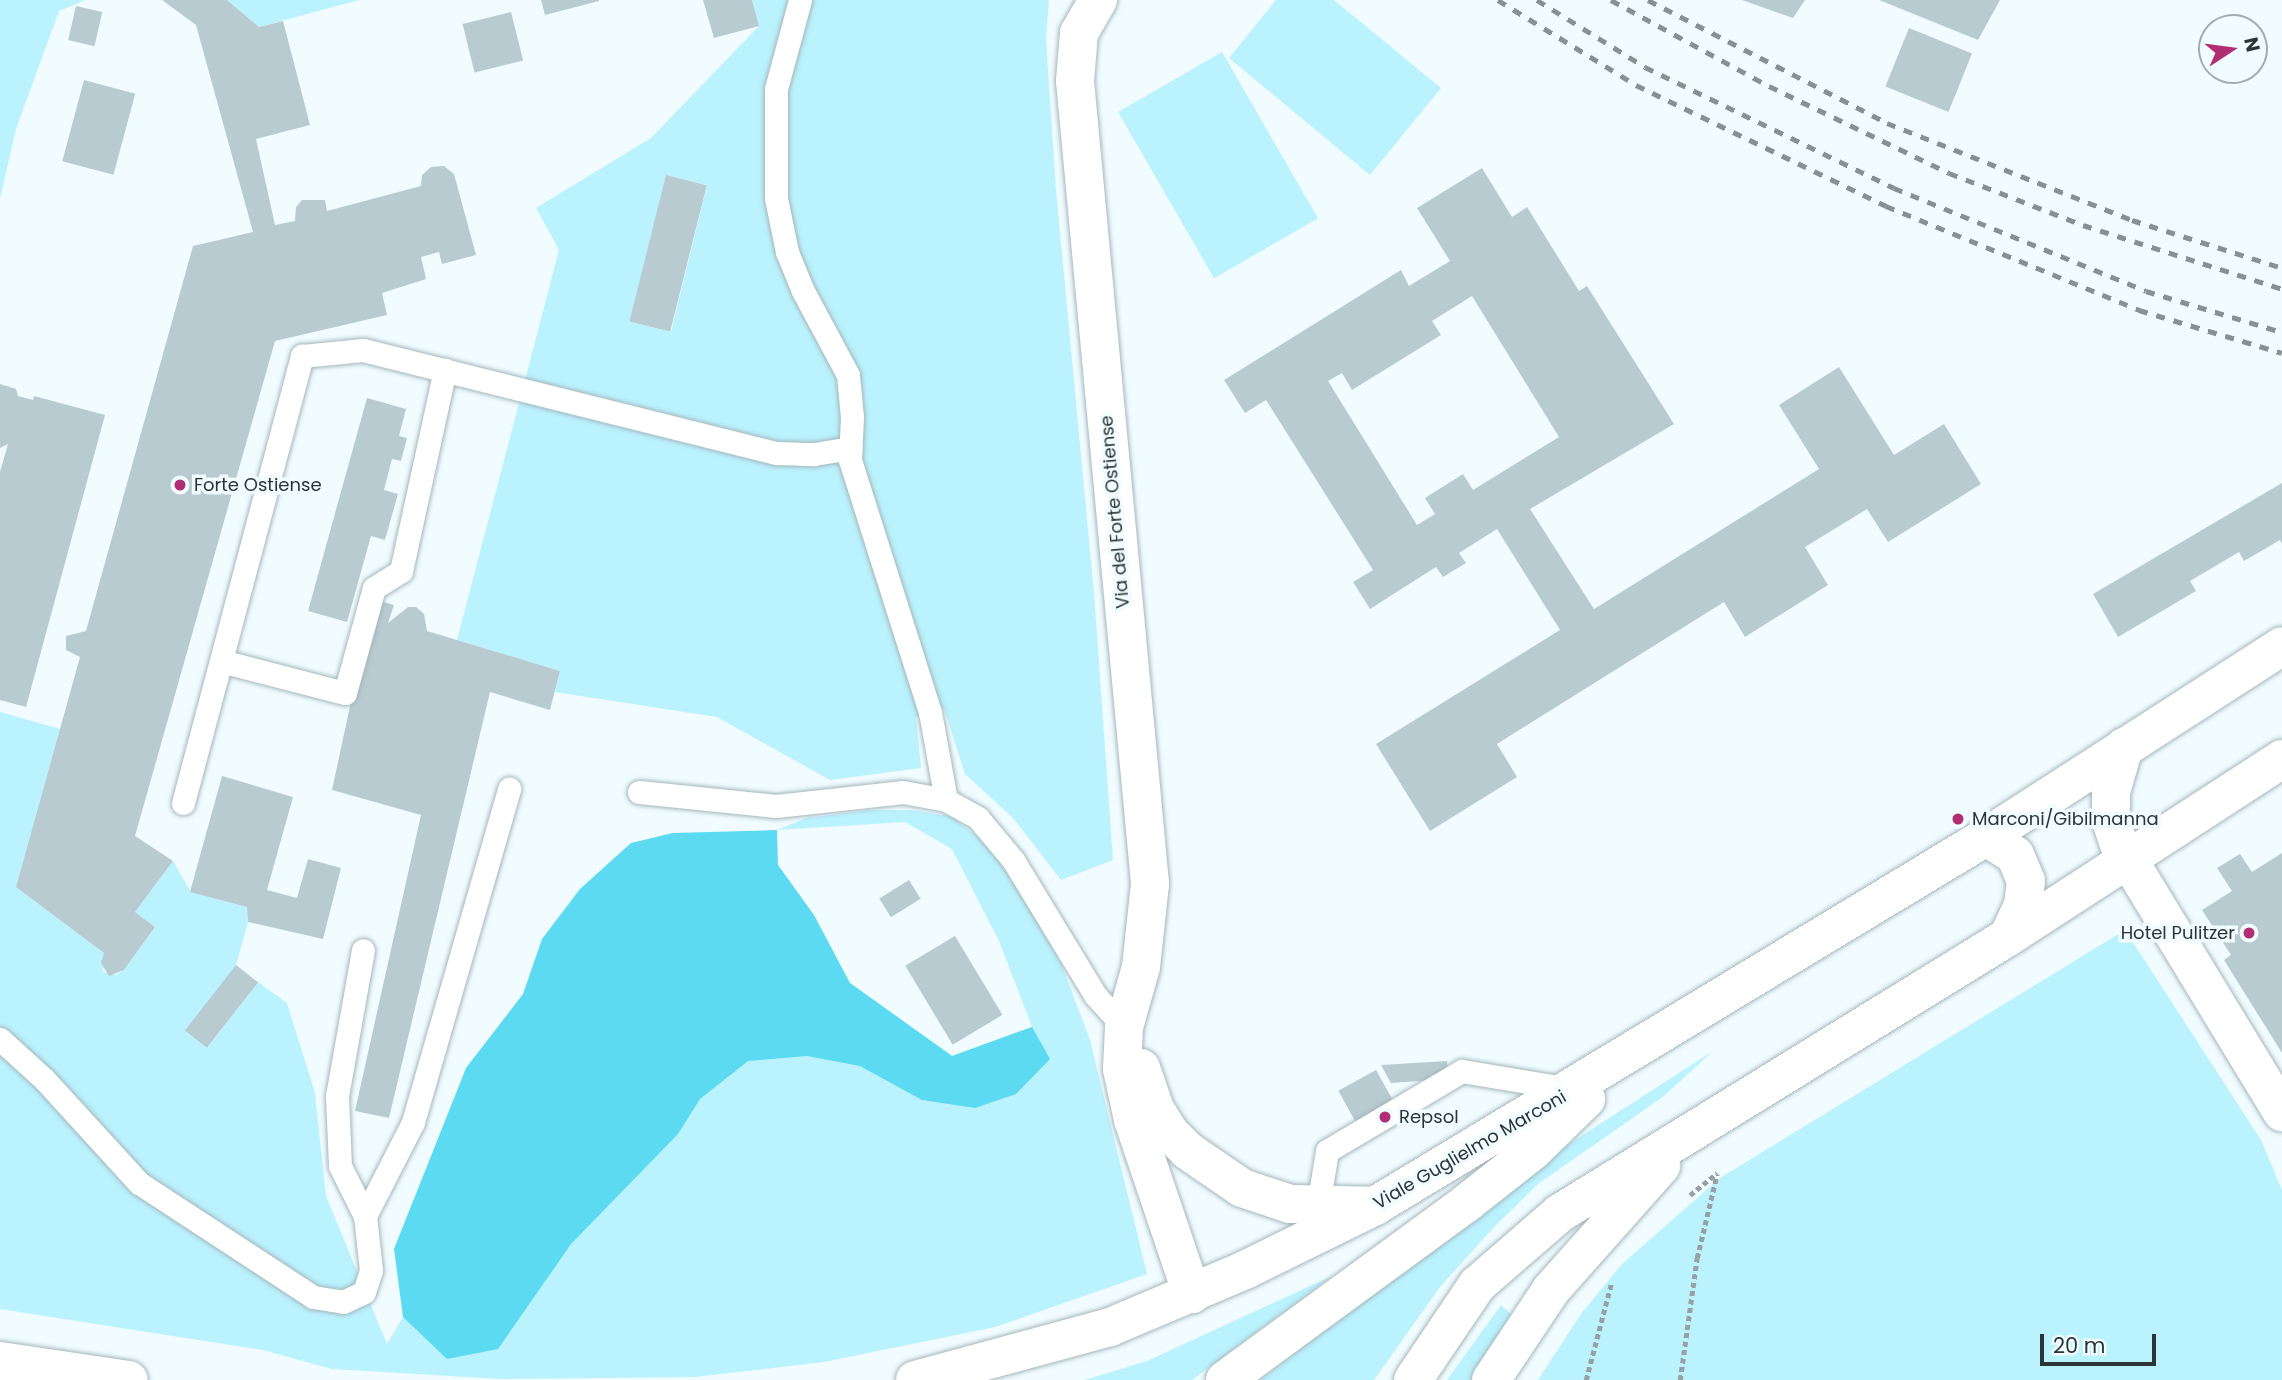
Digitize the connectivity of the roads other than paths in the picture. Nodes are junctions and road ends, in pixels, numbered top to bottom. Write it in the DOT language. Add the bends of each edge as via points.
graph roads {
  1 [pos="800,0"];
  2 [pos="1098,0"];
  3 [pos="446,370"];
  4 [pos="851,447"];
  5 [pos="2282,646"];
  6 [pos="221,661"];
  7 [pos="2124,747"];
  8 [pos="2282,759"];
  9 [pos="509,789"];
  10 [pos="639,792"];
  11 [pos="946,800"];
  12 [pos="183,803"];
  13 [pos="1986,837"];
  14 [pos="2127,859"];
  15 [pos="2008,937"];
  16 [pos="363,950"];
  17 [pos="1124,1027"];
  18 [pos="0,1039"];
  19 [pos="1637,1049"];
  20 [pos="1573,1090"];
  21 [pos="2282,1112"];
  22 [pos="1699,1129"];
  23 [pos="365,1216"];
  24 [pos="1315,1222"];
  25 [pos="1192,1294"];
  26 [pos="1,1361"];
  27 [pos="130,1380"];
  28 [pos="915,1380"];
  29 [pos="1225,1380"];
  30 [pos="1413,1380"];
  31 [pos="1491,1380"];
  1 -- 4 [label="lane" via="776,89 776,198 787,252 848,375"];
  2 -- 17 [label="main road, Via del Forte Ostiense" via="1079,33 1075,81 1150,896 1141,967"];
  3 -- 4 [label="lane" via="777,453 814,454"];
  3 -- 6 [label="lane" via="363,350 302,356"];
  3 -- 6 [label="lane" via="401,571 374,588 345,693"];
  4 -- 11 [label="lane" via="859,496 930,712"];
  5 -- 7 [label="main road, Viale Guglielmo Marconi"];
  6 -- 12 [label="lane"];
  7 -- 13 [label="main road, Viale Guglielmo Marconi"];
  7 -- 14 [label="main road" via="2110,806 2113,829"];
  8 -- 14 [label="main road"];
  9 -- 23 [label="lane" via="413,1122"];
  10 -- 11 [label="lane" via="776,806 903,792"];
  11 -- 17 [label="lane" via="978,818 1013,860 1095,995"];
  13 -- 15 [label="main road" via="2015,855 2026,881 2023,905"];
  13 -- 19 [label="main road, Viale Guglielmo Marconi"];
  14 -- 15 [label="main road"];
  14 -- 21 [label="main road"];
  15 -- 22 [label="main road"];
  16 -- 23 [label="lane" via="337,1096 340,1166"];
  17 -- 24 [label="main road" via="1155,1109 1188,1151 1264,1198"];
  17 -- 25 [label="main road, Via del Forte Ostiense" via="1124,1092"];
  18 -- 23 [label="lane" via="44,1079 139,1183 313,1297 343,1302 364,1292 371,1270"];
  19 -- 20 [label="main road, Viale Guglielmo Marconi"];
  19 -- 29 [label="main road" via="1534,1150"];
  20 -- 24 [label="main road, Viale Guglielmo Marconi" via="1375,1206"];
  20 -- 24 [label="lane" via="1461,1071 1327,1151"];
  22 -- 30 [label="main road" via="1578,1200 1496,1264 1457,1311"];
  22 -- 31 [label="main road" via="1595,1236 1518,1335"];
  24 -- 25 [label="main road, Viale Guglielmo Marconi"];
  25 -- 28 [label="main road, Viale Guglielmo Marconi" via="1052,1346"];
  26 -- 27 [label="main road"];
}
